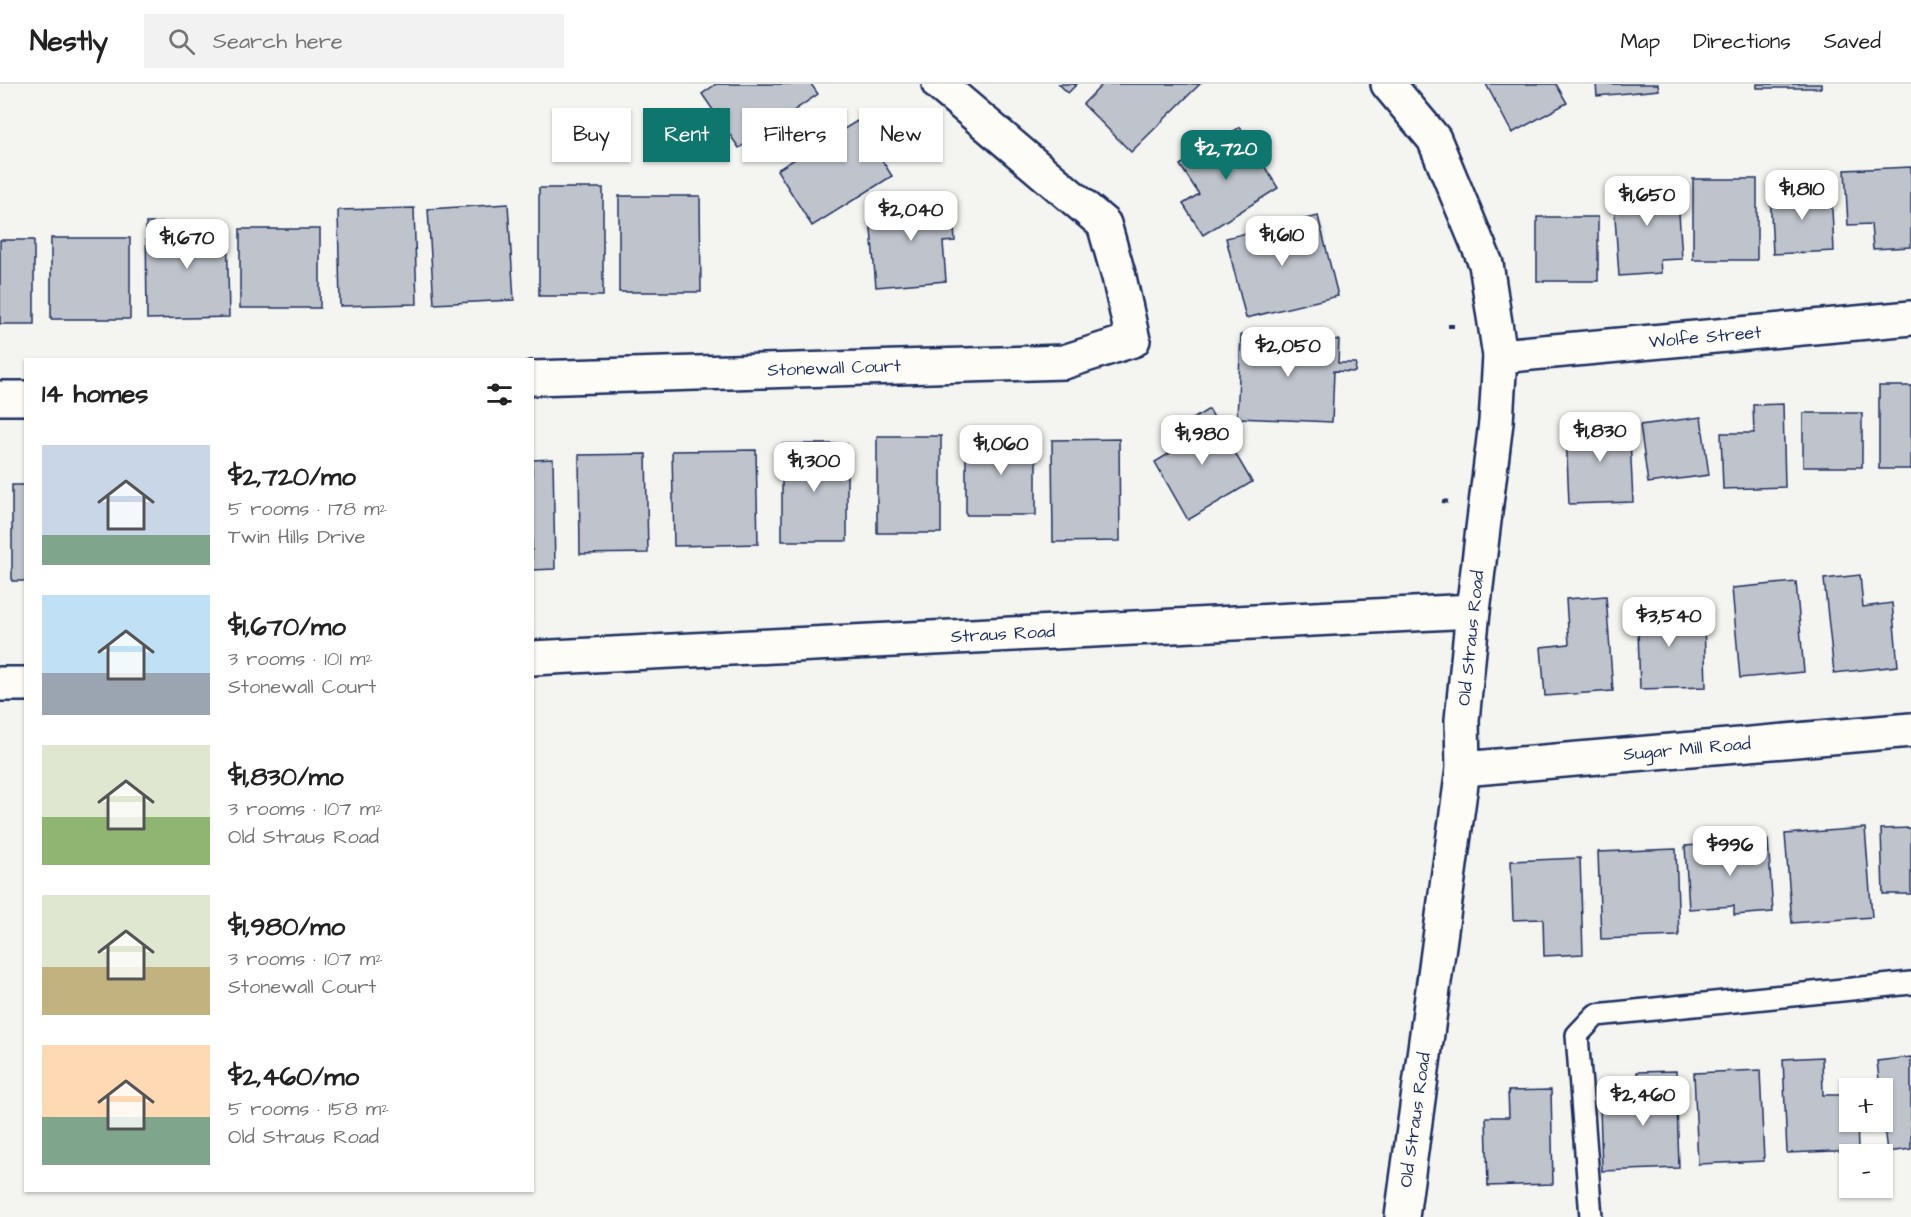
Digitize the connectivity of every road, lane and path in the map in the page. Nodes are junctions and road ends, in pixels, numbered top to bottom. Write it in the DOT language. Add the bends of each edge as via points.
graph roads {
  1 [pos="939,84"];
  2 [pos="1388,84"];
  3 [pos="1911,318"];
  4 [pos="1448,326"];
  5 [pos="1456,326"];
  6 [pos="1500,356"];
  7 [pos="534,378"];
  8 [pos="0,398"];
  9 [pos="24,398"];
  10 [pos="1442,501"];
  11 [pos="1451,502"];
  12 [pos="1473,610"];
  13 [pos="534,658"];
  14 [pos="0,684"];
  15 [pos="24,684"];
  16 [pos="1911,730"];
  17 [pos="1463,769"];
  18 [pos="1911,983"];
  19 [pos="1402,1217"];
  20 [pos="1591,1217"];
  1 -- 7 [label="street, Stonewall Court" via="1104,224 1133,340 1064,362"];
  2 -- 6 [label="street, Old Straus Road" via="1434,139 1486,264"];
  3 -- 6 [label="street, Wolfe Street"];
  4 -- 5 [label="path"];
  6 -- 12 [label="street, Old Straus Road"];
  8 -- 9 [label="street"];
  10 -- 11 [label="path"];
  12 -- 13 [label="street, Straus Road"];
  12 -- 17 [label="street, Old Straus Road" via="1462,720"];
  14 -- 15 [label="street"];
  16 -- 17 [label="street, Sugar Mill Road"];
  17 -- 19 [label="street, Old Straus Road"];
  18 -- 20 [label="lane" via="1596,1015 1577,1035"];
}
